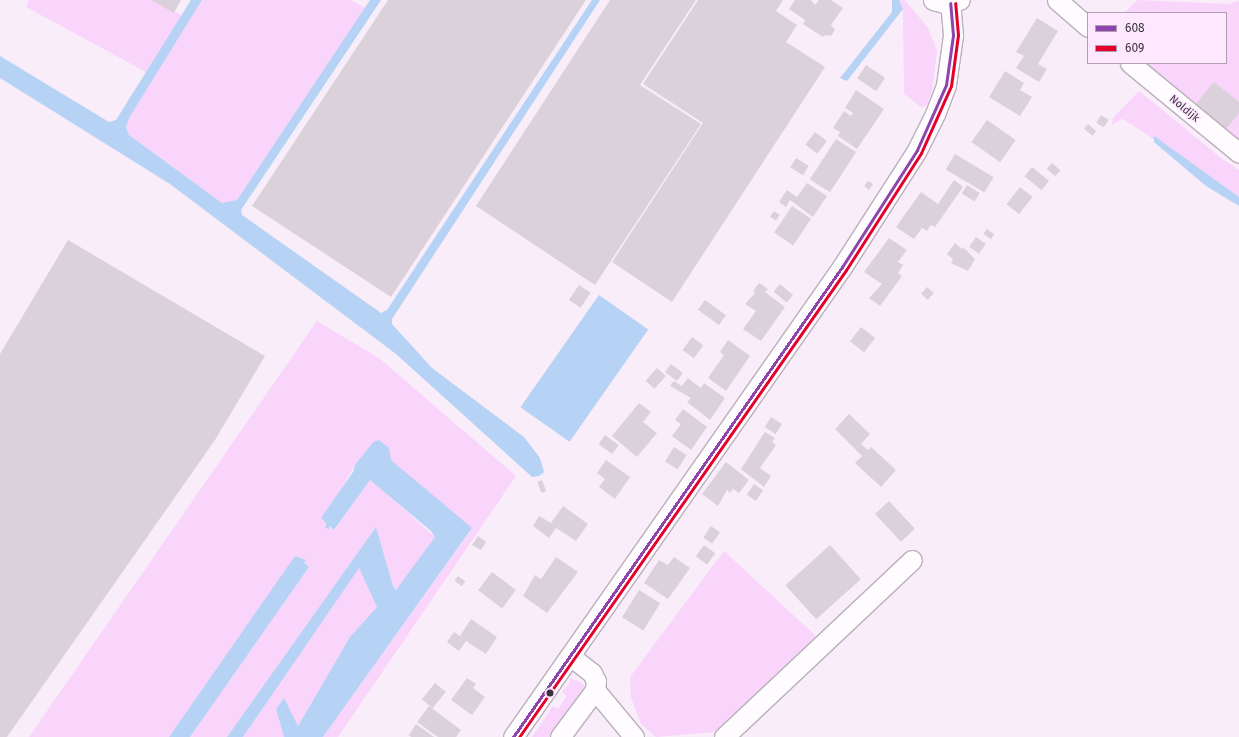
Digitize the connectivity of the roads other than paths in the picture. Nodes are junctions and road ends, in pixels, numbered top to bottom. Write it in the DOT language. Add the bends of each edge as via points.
graph roads {
  1 [pos="1057,0"];
  2 [pos="948,1"];
  3 [pos="1087,25"];
  4 [pos="1131,64"];
  5 [pos="1239,153"];
  6 [pos="912,560"];
  7 [pos="570,656"];
  8 [pos="595,690"];
  9 [pos="513,737"];
  10 [pos="560,737"];
  11 [pos="634,737"];
  12 [pos="724,737"];
  1 -- 3 [label="street"];
  2 -- 7 [label="street" via="953,35 946,85 936,114 917,150 842,268"];
  4 -- 5 [label="street, Noldijk"];
  6 -- 12 [label="street"];
  7 -- 8 [label="street" via="592,673 596,681"];
  7 -- 9 [label="street"];
  8 -- 10 [label="street"];
  8 -- 11 [label="street"];
}
